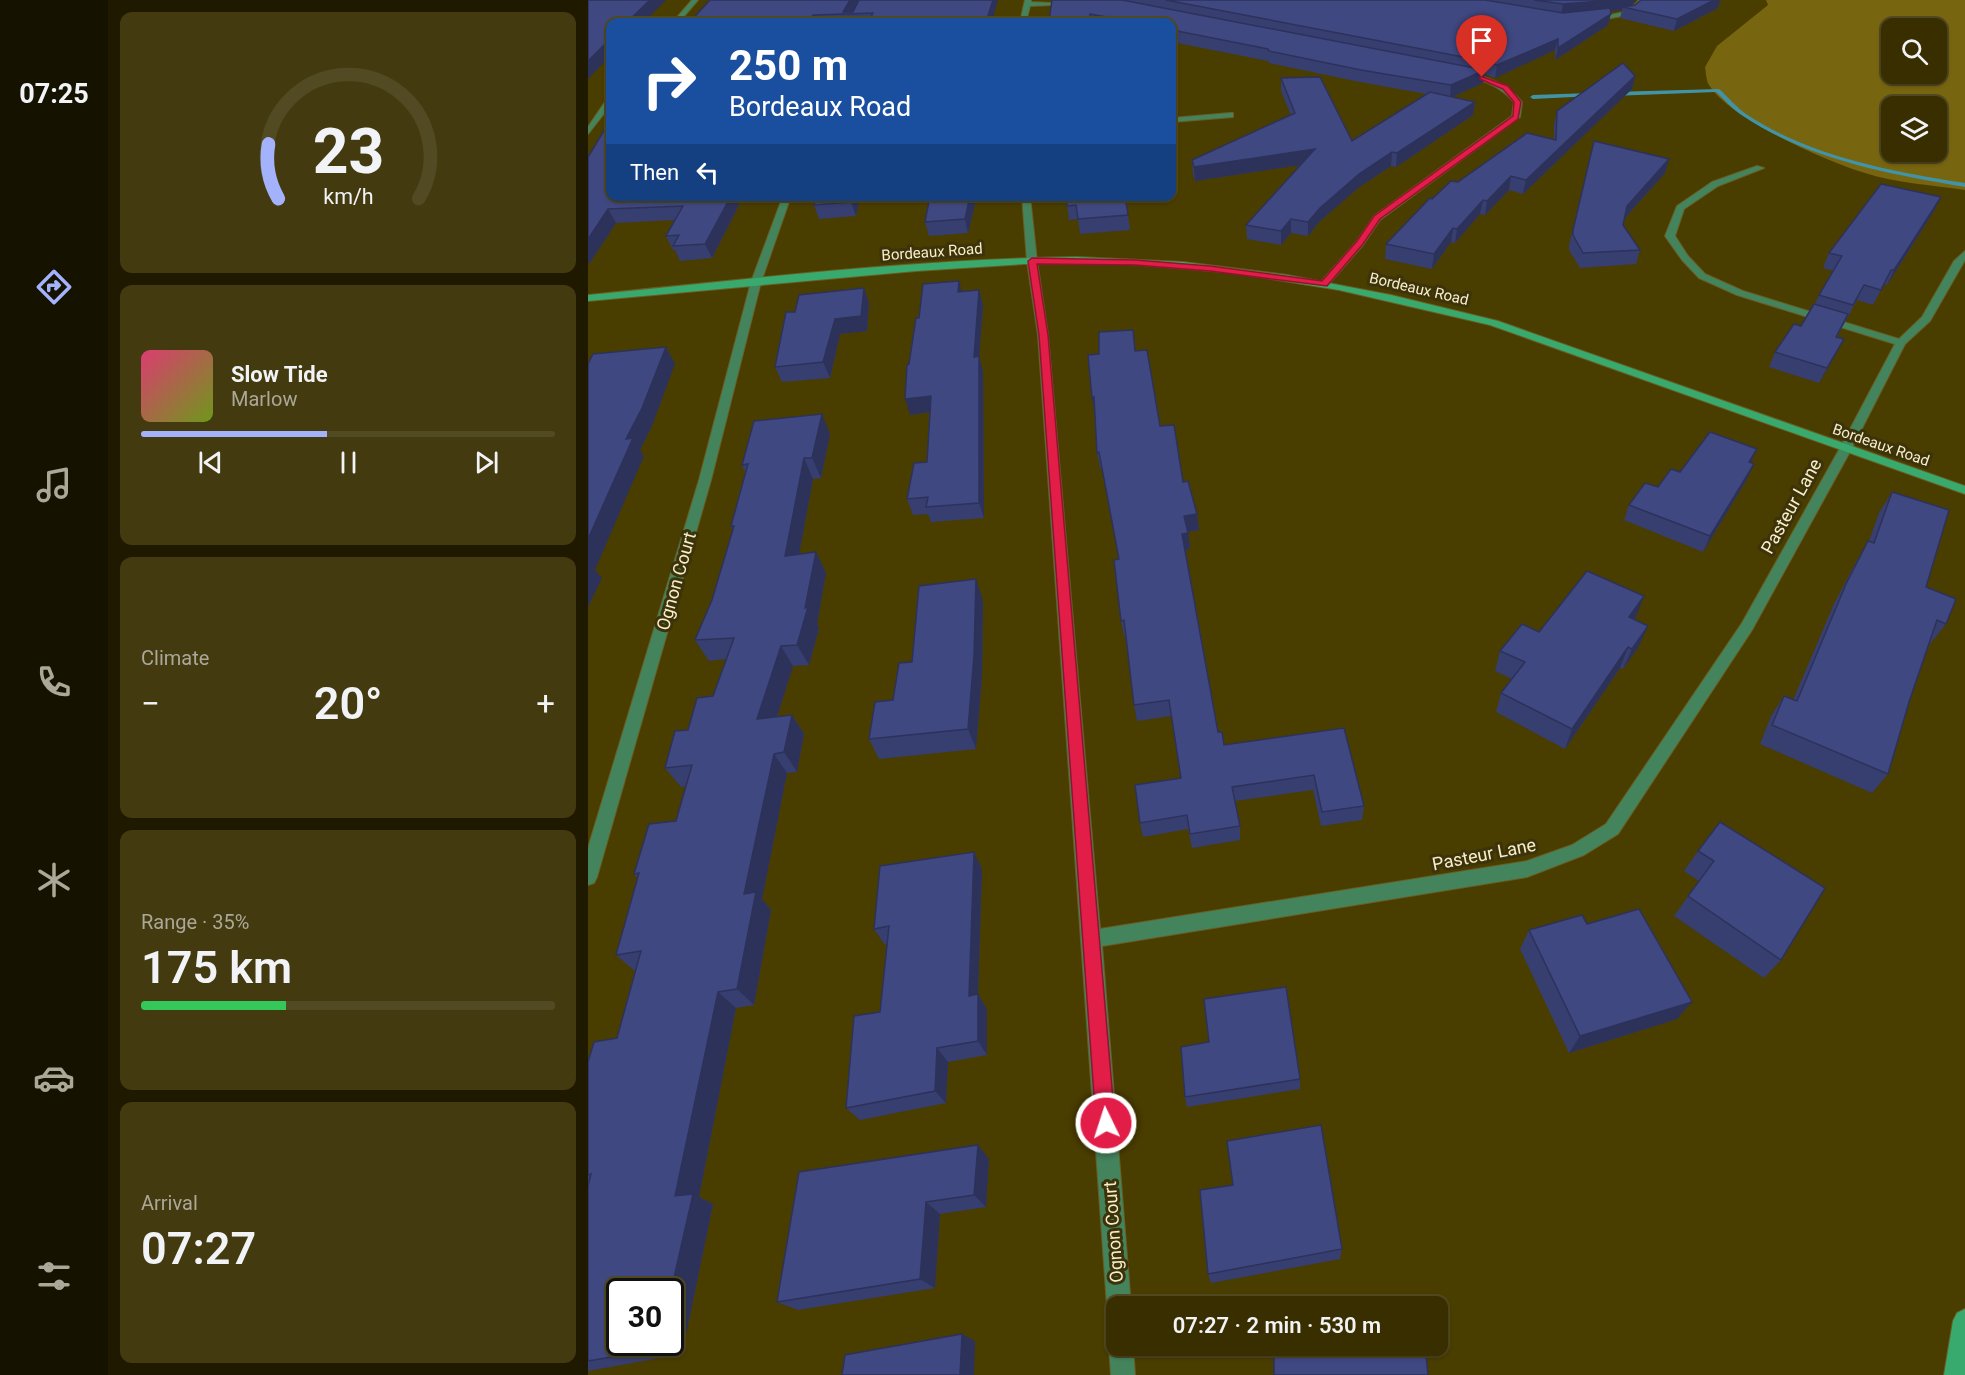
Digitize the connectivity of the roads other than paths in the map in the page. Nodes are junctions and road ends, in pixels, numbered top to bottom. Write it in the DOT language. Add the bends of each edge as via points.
graph roads {
  1 [pos="695,0"];
  2 [pos="1642,0"];
  3 [pos="1028,2"];
  4 [pos="1076,4"];
  5 [pos="679,18"];
  6 [pos="1024,18"];
  7 [pos="1580,20"];
  8 [pos="1453,71"];
  9 [pos="606,107"];
  10 [pos="1230,115"];
  11 [pos="1176,120"];
  12 [pos="588,132"];
  13 [pos="1760,168"];
  14 [pos="785,201"];
  15 [pos="1026,201"];
  16 [pos="1965,254"];
  17 [pos="1032,261"];
  18 [pos="756,282"];
  19 [pos="1324,284"];
  20 [pos="588,298"];
  21 [pos="1901,343"];
  22 [pos="1846,448"];
  23 [pos="1965,490"];
  24 [pos="588,877"];
  25 [pos="1092,939"];
  26 [pos="1118,1296"];
  27 [pos="1965,1321"];
  28 [pos="1122,1356"];
  29 [pos="1124,1375"];
  30 [pos="1956,1375"];
  1 -- 5 [label="street"];
  2 -- 7 [label="street" via="1631,13"];
  3 -- 4 [label="street"];
  3 -- 6 [label="street"];
  8 -- 19 [label="street" via="1506,87 1518,102 1516,117 1377,218"];
  9 -- 12 [label="street"];
  10 -- 11 [label="street"];
  13 -- 21 [label="street" via="1715,184 1680,208 1670,236 1685,258 1702,276 1740,294"];
  14 -- 18 [label="street, Ognon Court"];
  15 -- 17 [label="street, Ognon Court"];
  16 -- 21 [label="street, Pasteur Lane" via="1926,320"];
  17 -- 18 [label="street, Bordeaux Road"];
  17 -- 19 [label="street, Bordeaux Road" via="1156,264"];
  17 -- 25 [label="street, Ognon Court" via="1043,335"];
  18 -- 20 [label="street, Bordeaux Road"];
  18 -- 24 [label="street, Ognon Court" via="705,480"];
  19 -- 22 [label="street, Bordeaux Road" via="1421,303 1494,323"];
  21 -- 22 [label="street, Pasteur Lane"];
  22 -- 23 [label="street, Bordeaux Road"];
  22 -- 25 [label="street, Pasteur Lane" via="1747,626 1612,829 1578,850 1527,868"];
  25 -- 26 [label="street, Ognon Court"];
  27 -- 30 [label="street"];
  28 -- 29 [label="street"];
}
